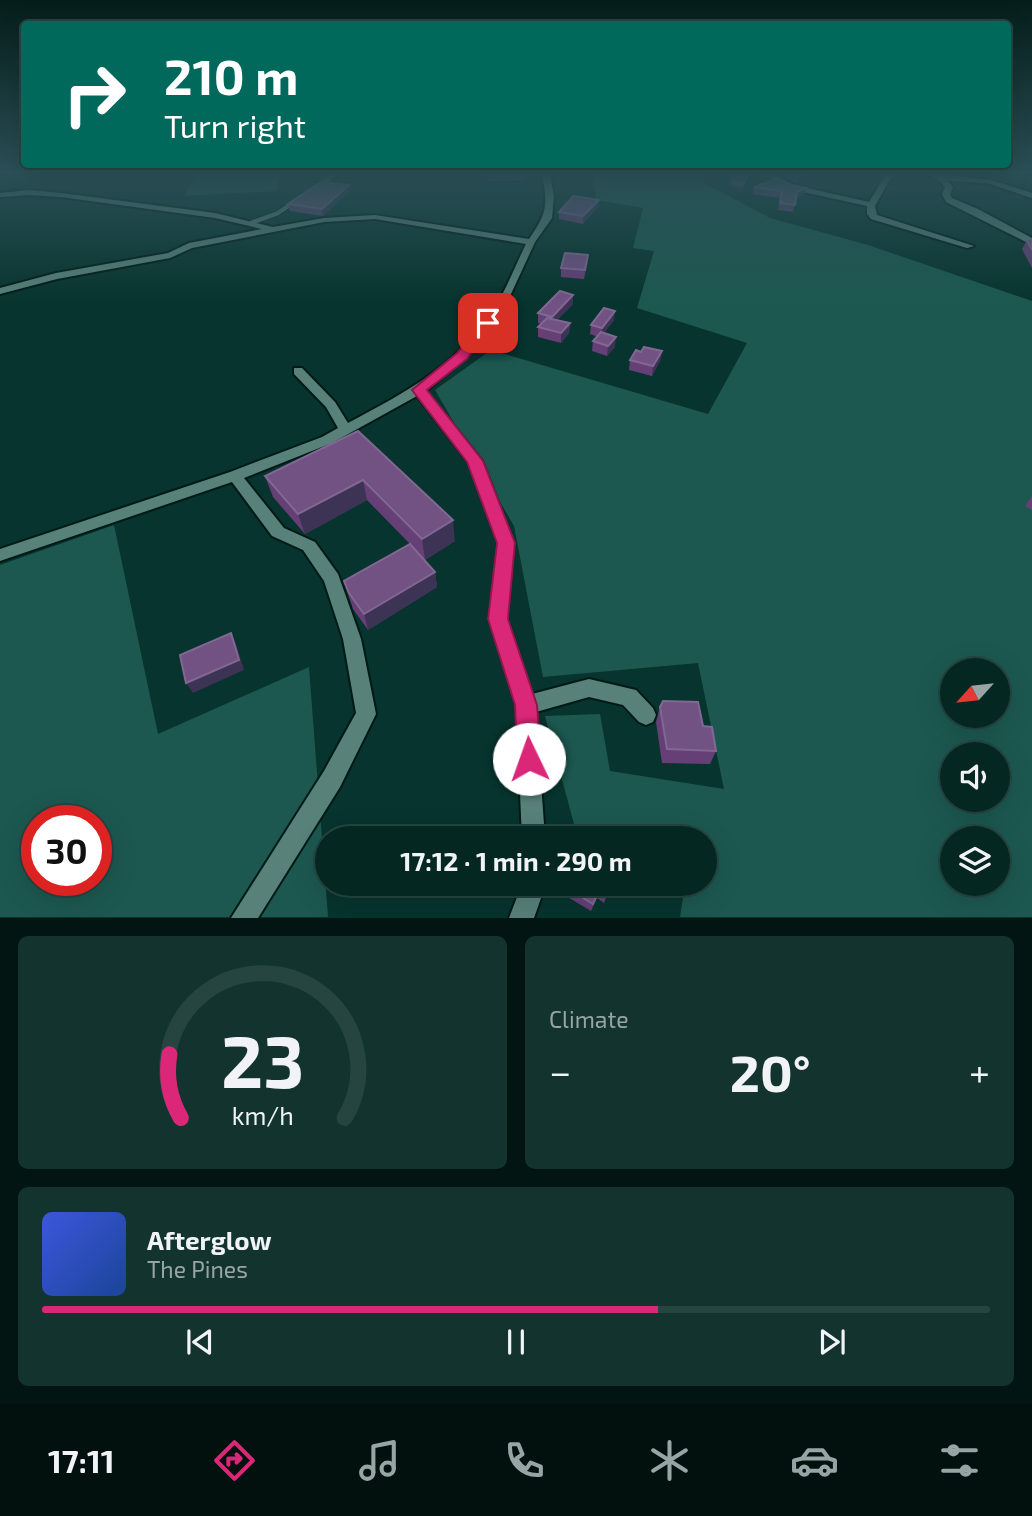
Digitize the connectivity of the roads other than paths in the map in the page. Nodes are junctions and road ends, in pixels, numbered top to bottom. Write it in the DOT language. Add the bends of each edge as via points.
graph roads {
  1 [pos="209,217"];
  2 [pos="268,217"];
  3 [pos="548,217"];
  4 [pos="874,217"];
  5 [pos="986,217"];
  6 [pos="251,223"];
  7 [pos="271,230"];
  8 [pos="531,242"];
  9 [pos="1032,242"];
  10 [pos="970,246"];
  11 [pos="0,291"];
  12 [pos="298,371"];
  13 [pos="419,390"];
  14 [pos="346,430"];
  15 [pos="235,476"];
  16 [pos="0,555"];
  17 [pos="526,705"];
  18 [pos="646,715"];
  19 [pos="532,826"];
  20 [pos="529,896"];
  21 [pos="243,918"];
  22 [pos="521,918"];
  1 -- 6 [label="street"];
  2 -- 6 [label="lane"];
  3 -- 8 [label="street"];
  4 -- 10 [label="street"];
  5 -- 9 [label="street"];
  6 -- 7 [label="street"];
  7 -- 8 [label="street" via="375,217"];
  7 -- 11 [label="street"];
  8 -- 13 [label="street" via="500,307 462,356"];
  12 -- 14 [label="street" via="331,405"];
  13 -- 14 [label="street"];
  13 -- 17 [label="street" via="475,461 506,543 498,619"];
  14 -- 15 [label="street"];
  15 -- 16 [label="street"];
  15 -- 21 [label="street" via="278,532 309,547 332,579 352,639 366,714 332,779"];
  17 -- 18 [label="street" via="589,688 629,697"];
  17 -- 19 [label="street"];
  20 -- 22 [label="street"];
}
